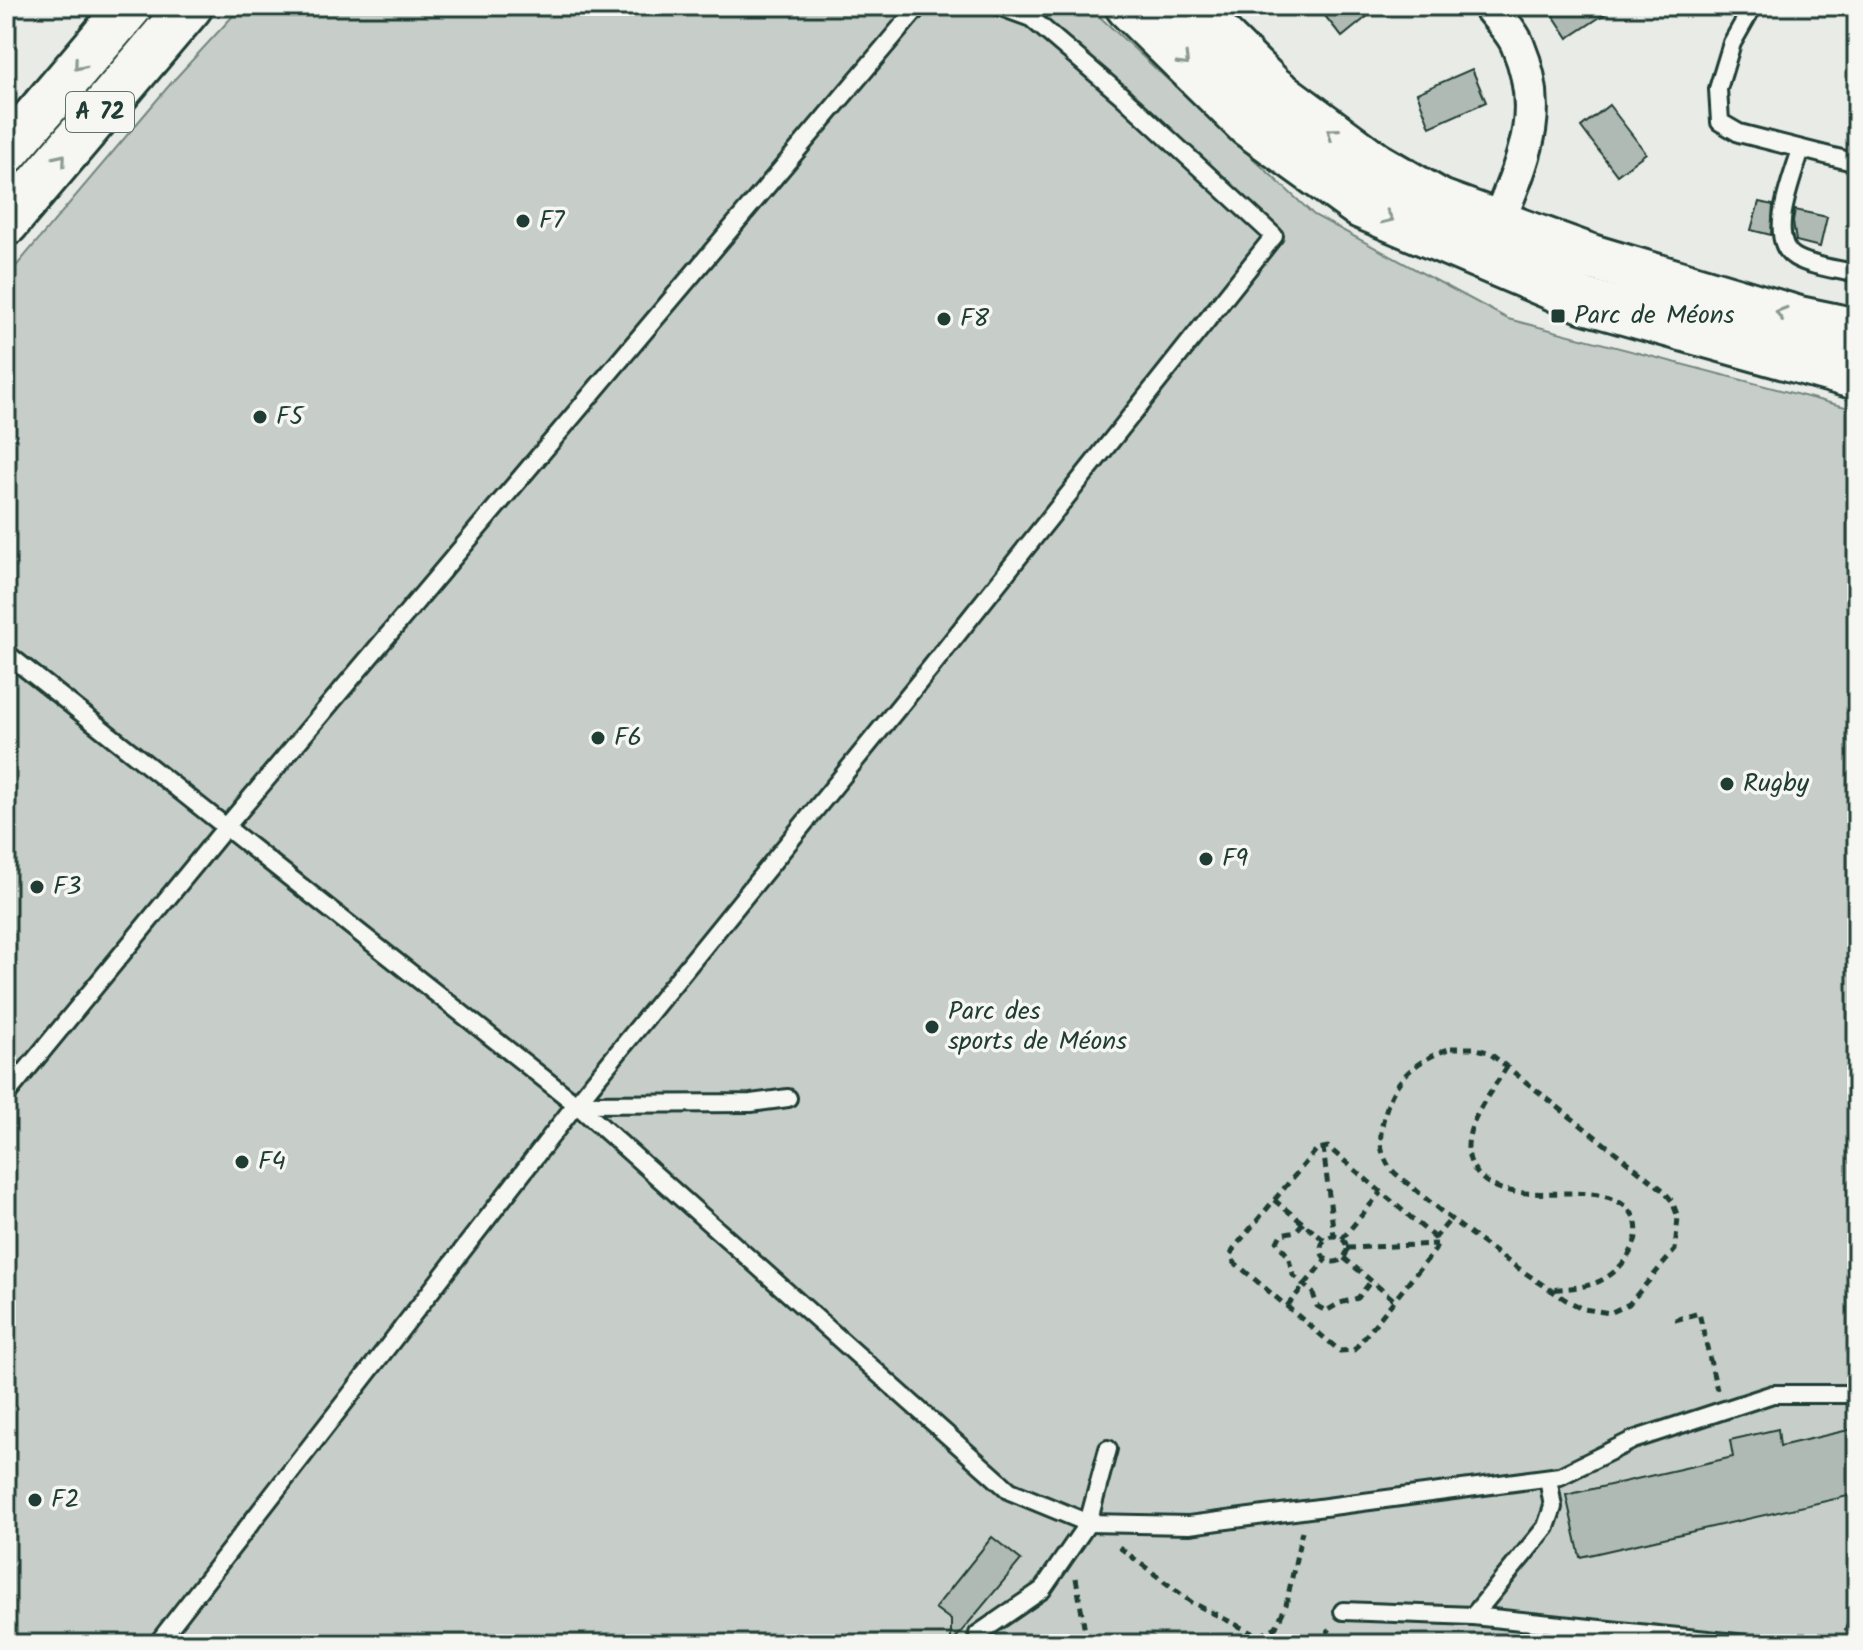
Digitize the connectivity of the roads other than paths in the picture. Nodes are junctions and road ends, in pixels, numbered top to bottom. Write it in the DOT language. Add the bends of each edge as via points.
graph roads {
  1 [pos="130,6"];
  2 [pos="190,6"];
  3 [pos="919,6"];
  4 [pos="998,6"];
  5 [pos="1128,6"];
  6 [pos="1189,6"];
  7 [pos="1489,6"];
  8 [pos="1753,6"];
  9 [pos="1801,149"];
  10 [pos="6,152"];
  11 [pos="1857,163"];
  12 [pos="6,223"];
  13 [pos="1497,225"];
  14 [pos="1857,274"];
  15 [pos="1857,331"];
  16 [pos="1857,377"];
  17 [pos="6,653"];
  18 [pos="226,827"];
  19 [pos="6,1095"];
  20 [pos="788,1098"];
  21 [pos="576,1104"];
  22 [pos="1857,1394"];
  23 [pos="1108,1449"];
  24 [pos="1548,1478"];
  25 [pos="1088,1523"];
  26 [pos="1343,1611"];
  27 [pos="1473,1616"];
  28 [pos="978,1634"];
  29 [pos="157,1644"];
  30 [pos="1747,1644"];
  1 -- 10 [label="main road, A 72, one-way"];
  12 -- 2 [label="main road, A 72, one-way"];
  3 -- 18 [label="lane"];
  4 -- 21 [label="lane" via="1031,18 1274,236"];
  5 -- 16 [label="main road, one-way" via="1249,125 1361,206 1585,301"];
  13 -- 6 [label="main road, one-way" via="1440,202 1376,165 1272,88"];
  7 -- 13 [label="street" via="1518,44 1533,100 1526,151"];
  8 -- 9 [label="lane" via="1732,43 1718,89 1720,122 1739,133"];
  9 -- 11 [label="lane"];
  9 -- 14 [label="lane" via="1781,219 1788,250 1797,258"];
  15 -- 13 [label="main road, one-way" via="1799,319"];
  17 -- 18 [label="lane"];
  18 -- 19 [label="lane"];
  18 -- 21 [label="lane"];
  20 -- 21 [label="lane"];
  21 -- 25 [label="lane" via="1010,1491"];
  21 -- 29 [label="lane"];
  22 -- 24 [label="lane" via="1773,1394 1633,1440"];
  23 -- 25 [label="lane"];
  24 -- 25 [label="lane" via="1189,1525"];
  24 -- 27 [label="lane" via="1553,1507 1546,1527"];
  25 -- 28 [label="lane" via="1042,1590"];
  26 -- 27 [label="lane"];
  27 -- 30 [label="lane"];
}
